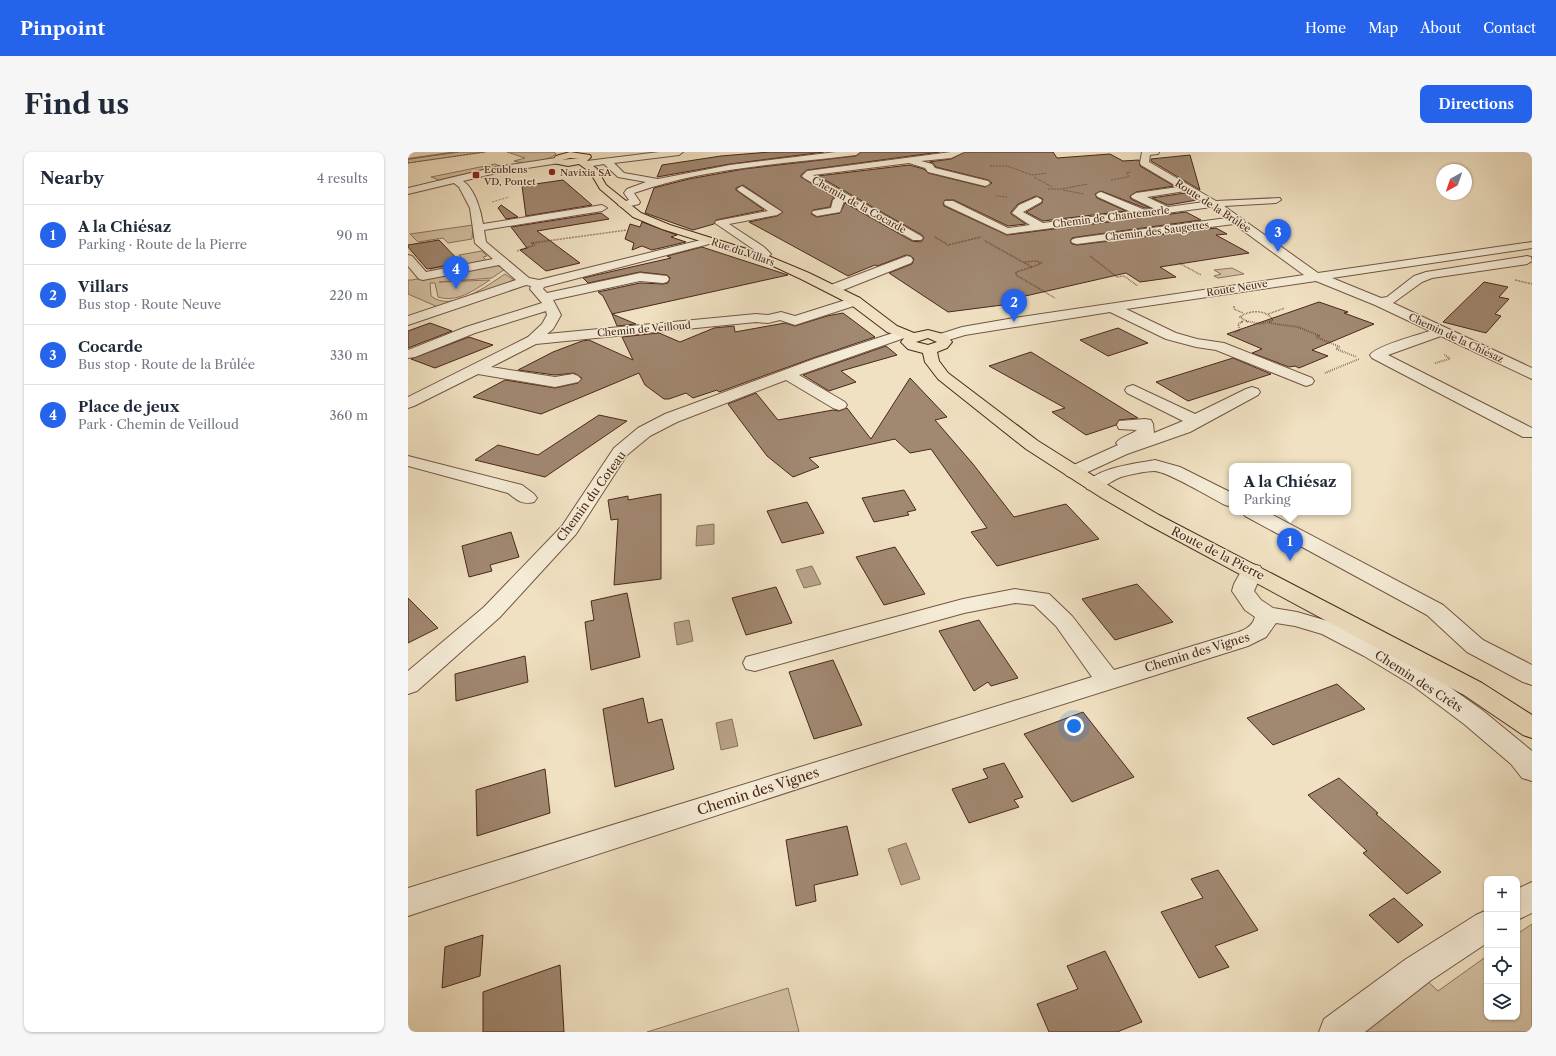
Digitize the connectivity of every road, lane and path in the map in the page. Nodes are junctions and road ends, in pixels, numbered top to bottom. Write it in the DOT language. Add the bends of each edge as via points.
graph roads {
  1 [pos="486,152"];
  2 [pos="679,152"];
  3 [pos="856,152"];
  4 [pos="960,152"];
  5 [pos="1147,152"];
  6 [pos="570,154"];
  7 [pos="908,160"];
  8 [pos="556,161"];
  9 [pos="607,162"];
  10 [pos="408,163"];
  11 [pos="584,163"];
  12 [pos="990,166"];
  13 [pos="1047,173"];
  14 [pos="1034,177"];
  15 [pos="454,179"];
  16 [pos="659,181"];
  17 [pos="985,183"];
  18 [pos="1052,188"];
  19 [pos="1188,188"];
  20 [pos="742,189"];
  21 [pos="408,191"];
  22 [pos="1101,195"];
  23 [pos="1134,195"];
  24 [pos="844,196"];
  25 [pos="509,197"];
  26 [pos="1037,200"];
  27 [pos="1115,200"];
  28 [pos="1276,200"];
  29 [pos="488,203"];
  30 [pos="949,203"];
  31 [pos="1214,204"];
  32 [pos="623,205"];
  33 [pos="602,208"];
  34 [pos="1168,210"];
  35 [pos="817,213"];
  36 [pos="1138,214"];
  37 [pos="1238,220"];
  38 [pos="1067,225"];
  39 [pos="1040,226"];
  40 [pos="479,228"];
  41 [pos="629,230"];
  42 [pos="1007,231"];
  43 [pos="917,238"];
  44 [pos="979,238"];
  45 [pos="496,240"];
  46 [pos="709,241"];
  47 [pos="1077,241"];
  48 [pos="482,243"];
  49 [pos="1532,245"];
  50 [pos="513,253"];
  51 [pos="1090,256"];
  52 [pos="762,257"];
  53 [pos="498,258"];
  54 [pos="408,259"];
  55 [pos="907,260"];
  56 [pos="1532,260"];
  57 [pos="1024,262"];
  58 [pos="1179,263"];
  59 [pos="1032,266"];
  60 [pos="1315,276"];
  61 [pos="530,278"];
  62 [pos="1195,278"];
  63 [pos="663,279"];
  64 [pos="1510,280"];
  65 [pos="1532,284"];
  66 [pos="1138,286"];
  67 [pos="833,289"];
  68 [pos="855,300"];
  69 [pos="1059,300"];
  70 [pos="547,302"];
  71 [pos="1380,302"];
  72 [pos="1234,305"];
  73 [pos="1111,307"];
  74 [pos="1284,308"];
  75 [pos="1244,313"];
  76 [pos="1267,314"];
  77 [pos="408,321"];
  78 [pos="1269,323"];
  79 [pos="1443,331"];
  80 [pos="907,335"];
  81 [pos="942,338"];
  82 [pos="533,340"];
  83 [pos="929,349"];
  84 [pos="410,354"];
  85 [pos="1377,356"];
  86 [pos="1360,358"];
  87 [pos="477,369"];
  88 [pos="1532,374"];
  89 [pos="788,375"];
  90 [pos="573,379"];
  91 [pos="1306,381"];
  92 [pos="1134,390"];
  93 [pos="1252,392"];
  94 [pos="408,403"];
  95 [pos="839,405"];
  96 [pos="1194,421"];
  97 [pos="1125,425"];
  98 [pos="1530,433"];
  99 [pos="1108,455"];
  100 [pos="408,461"];
  101 [pos="1073,472"];
  102 [pos="1094,485"];
  103 [pos="527,498"];
  104 [pos="1229,499"];
  105 [pos="1258,515"];
  106 [pos="1252,571"];
  107 [pos="1267,614"];
  108 [pos="755,663"];
  109 [pos="1532,676"];
  110 [pos="1108,680"];
  111 [pos="408,685"];
  112 [pos="1532,728"];
  113 [pos="1532,770"];
  114 [pos="1532,896"];
  115 [pos="408,902"];
  116 [pos="1520,904"];
  117 [pos="1484,927"];
  118 [pos="1337,1032"];
  1 -- 10 [label="path"];
  2 -- 9 [label="street"];
  3 -- 16 [label="street, Chemin de la Cocarde" via="769,162"];
  4 -- 7 [label="street, Chemin de la Cocarde"];
  5 -- 19 [label="street, Route de la Brûlée" via="1144,163"];
  6 -- 8 [label="main road"];
  6 -- 11 [label="main road, Rue du Villars" via="587,157"];
  7 -- 17 [label="street, Chemin de la Cocarde" via="929,166 931,170 940,173"];
  7 -- 24 [label="street, Chemin de la Cocarde" via="841,168 810,173 807,176"];
  8 -- 11 [label="main road"];
  8 -- 15 [label="street"];
  9 -- 11 [label="street"];
  9 -- 16 [label="street" via="621,175"];
  11 -- 32 [label="main road, Rue du Villars" via="594,171 603,187"];
  12 -- 14 [label="path" via="1008,166"];
  13 -- 14 [label="path"];
  14 -- 18 [label="path"];
  15 -- 21 [label="street"];
  15 -- 40 [label="street" via="463,185 469,196 475,208"];
  16 -- 32 [label="street, Chemin de la Cocarde" via="630,191 635,202"];
  19 -- 23 [label="street"];
  19 -- 31 [label="street, Route de la Brûlée"];
  20 -- 52 [label="street" via="777,212 720,223 760,249 765,254"];
  22 -- 27 [label="street"];
  23 -- 27 [label="street"];
  23 -- 34 [label="street"];
  24 -- 35 [label="street" via="838,200 836,210"];
  24 -- 43 [label="street, Chemin de la Cocarde"];
  25 -- 29 [label="path"];
  26 -- 39 [label="street" via="1017,213"];
  27 -- 36 [label="street"];
  28 -- 31 [label="street, Chemin de Chantemerle"];
  30 -- 42 [label="street"];
  31 -- 34 [label="street, Chemin de Chantemerle"];
  31 -- 37 [label="street, Route de la Brûlée"];
  32 -- 46 [label="main road, Rue du Villars" via="651,221"];
  33 -- 40 [label="street"];
  34 -- 36 [label="street, Chemin de Chantemerle"];
  36 -- 38 [label="street" via="1126,218"];
  36 -- 39 [label="street, Chemin de Chantemerle"];
  37 -- 47 [label="street, Chemin des Saugettes"];
  37 -- 60 [label="street, Route de la Brûlée" via="1303,270"];
  39 -- 42 [label="street, Chemin de Chantemerle"];
  40 -- 48 [label="street"];
  41 -- 50 [label="path" via="532,243 535,245"];
  42 -- 44 [label="path"];
  43 -- 44 [label="path" via="933,235 948,245"];
  44 -- 57 [label="path"];
  45 -- 48 [label="street"];
  46 -- 52 [label="main road, Rue du Villars"];
  46 -- 61 [label="street"];
  48 -- 53 [label="street"];
  49 -- 60 [label="street, Route Neuve"];
  50 -- 53 [label="street"];
  51 -- 66 [label="path" via="1117,277 1124,276"];
  52 -- 67 [label="main road, Rue du Villars"];
  53 -- 54 [label="street" via="423,276"];
  53 -- 61 [label="street"];
  55 -- 67 [label="street"];
  56 -- 71 [label="street" via="1430,275 1418,279 1391,300"];
  57 -- 59 [label="path"];
  57 -- 59 [label="path" via="1042,263"];
  58 -- 62 [label="path" via="1202,276"];
  59 -- 69 [label="path" via="1019,270 1016,275"];
  60 -- 71 [label="street, Chemin de la Chiésaz"];
  60 -- 73 [label="street, Route Neuve"];
  61 -- 70 [label="street, Chemin de Veilloud"];
  61 -- 77 [label="street"];
  63 -- 70 [label="street" via="640,277"];
  64 -- 65 [label="path"];
  67 -- 68 [label="main road, Rue du Villars"];
  68 -- 80 [label="main road, Rue du Villars" via="892,329"];
  68 -- 82 [label="street, Chemin de Veilloud" via="795,321 781,316"];
  70 -- 82 [label="street, Chemin de Veilloud" via="554,315 545,330"];
  70 -- 84 [label="street"];
  71 -- 79 [label="street, Chemin de la Chiésaz"];
  72 -- 75 [label="path" via="1234,309"];
  73 -- 81 [label="street, Route Neuve" via="962,331"];
  73 -- 91 [label="street" via="1171,336 1219,346"];
  74 -- 76 [label="path"];
  75 -- 76 [label="path"];
  75 -- 78 [label="path" via="1240,317 1248,322"];
  76 -- 78 [label="path" via="1273,318"];
  78 -- 86 [label="path" via="1298,327"];
  79 -- 85 [label="street" via="1387,350"];
  79 -- 88 [label="street, Chemin de la Chiésaz"];
  80 -- 81 [label="main road" via="928,334"];
  80 -- 83 [label="main road" via="909,344 916,348"];
  80 -- 89 [label="street, Chemin du Coteau" via="819,362"];
  81 -- 83 [label="main road" via="945,340 943,345"];
  82 -- 87 [label="street, Chemin de Veilloud"];
  83 -- 101 [label="main road, Route de la Pierre" via="932,362 943,376 1032,445"];
  85 -- 86 [label="path" via="1368,355"];
  85 -- 98 [label="street"];
  86 -- 91 [label="path"];
  87 -- 90 [label="street" via="555,382"];
  87 -- 94 [label="street, Chemin de Veilloud"];
  89 -- 95 [label="street"];
  89 -- 111 [label="street, Chemin du Coteau" via="671,418 644,432 620,452 568,530 492,612"];
  92 -- 96 [label="street"];
  93 -- 96 [label="street"];
  96 -- 99 [label="street" via="1184,428"];
  97 -- 99 [label="street" via="1145,424 1146,432 1116,447"];
  99 -- 101 [label="street"];
  100 -- 103 [label="street" via="515,489"];
  101 -- 102 [label="main road, Route de la Pierre"];
  102 -- 104 [label="street" via="1115,473 1155,465 1174,470"];
  102 -- 106 [label="main road, Route de la Pierre"];
  105 -- 109 [label="street" via="1435,610 1475,646"];
  106 -- 107 [label="street" via="1243,591 1253,605"];
  106 -- 112 [label="main road, Route de la Pierre" via="1473,689"];
  107 -- 110 [label="street, Chemin des Vignes" via="1258,632 1240,640"];
  107 -- 113 [label="street, Chemin des Crêts" via="1297,619 1330,629 1372,650 1421,679 1473,717 1521,757"];
  108 -- 110 [label="street" via="963,606 1015,596 1040,599 1064,621"];
  110 -- 115 [label="street, Chemin des Vignes"];
  114 -- 116 [label="street"];
  117 -- 118 [label="street" via="1418,970"];
}
